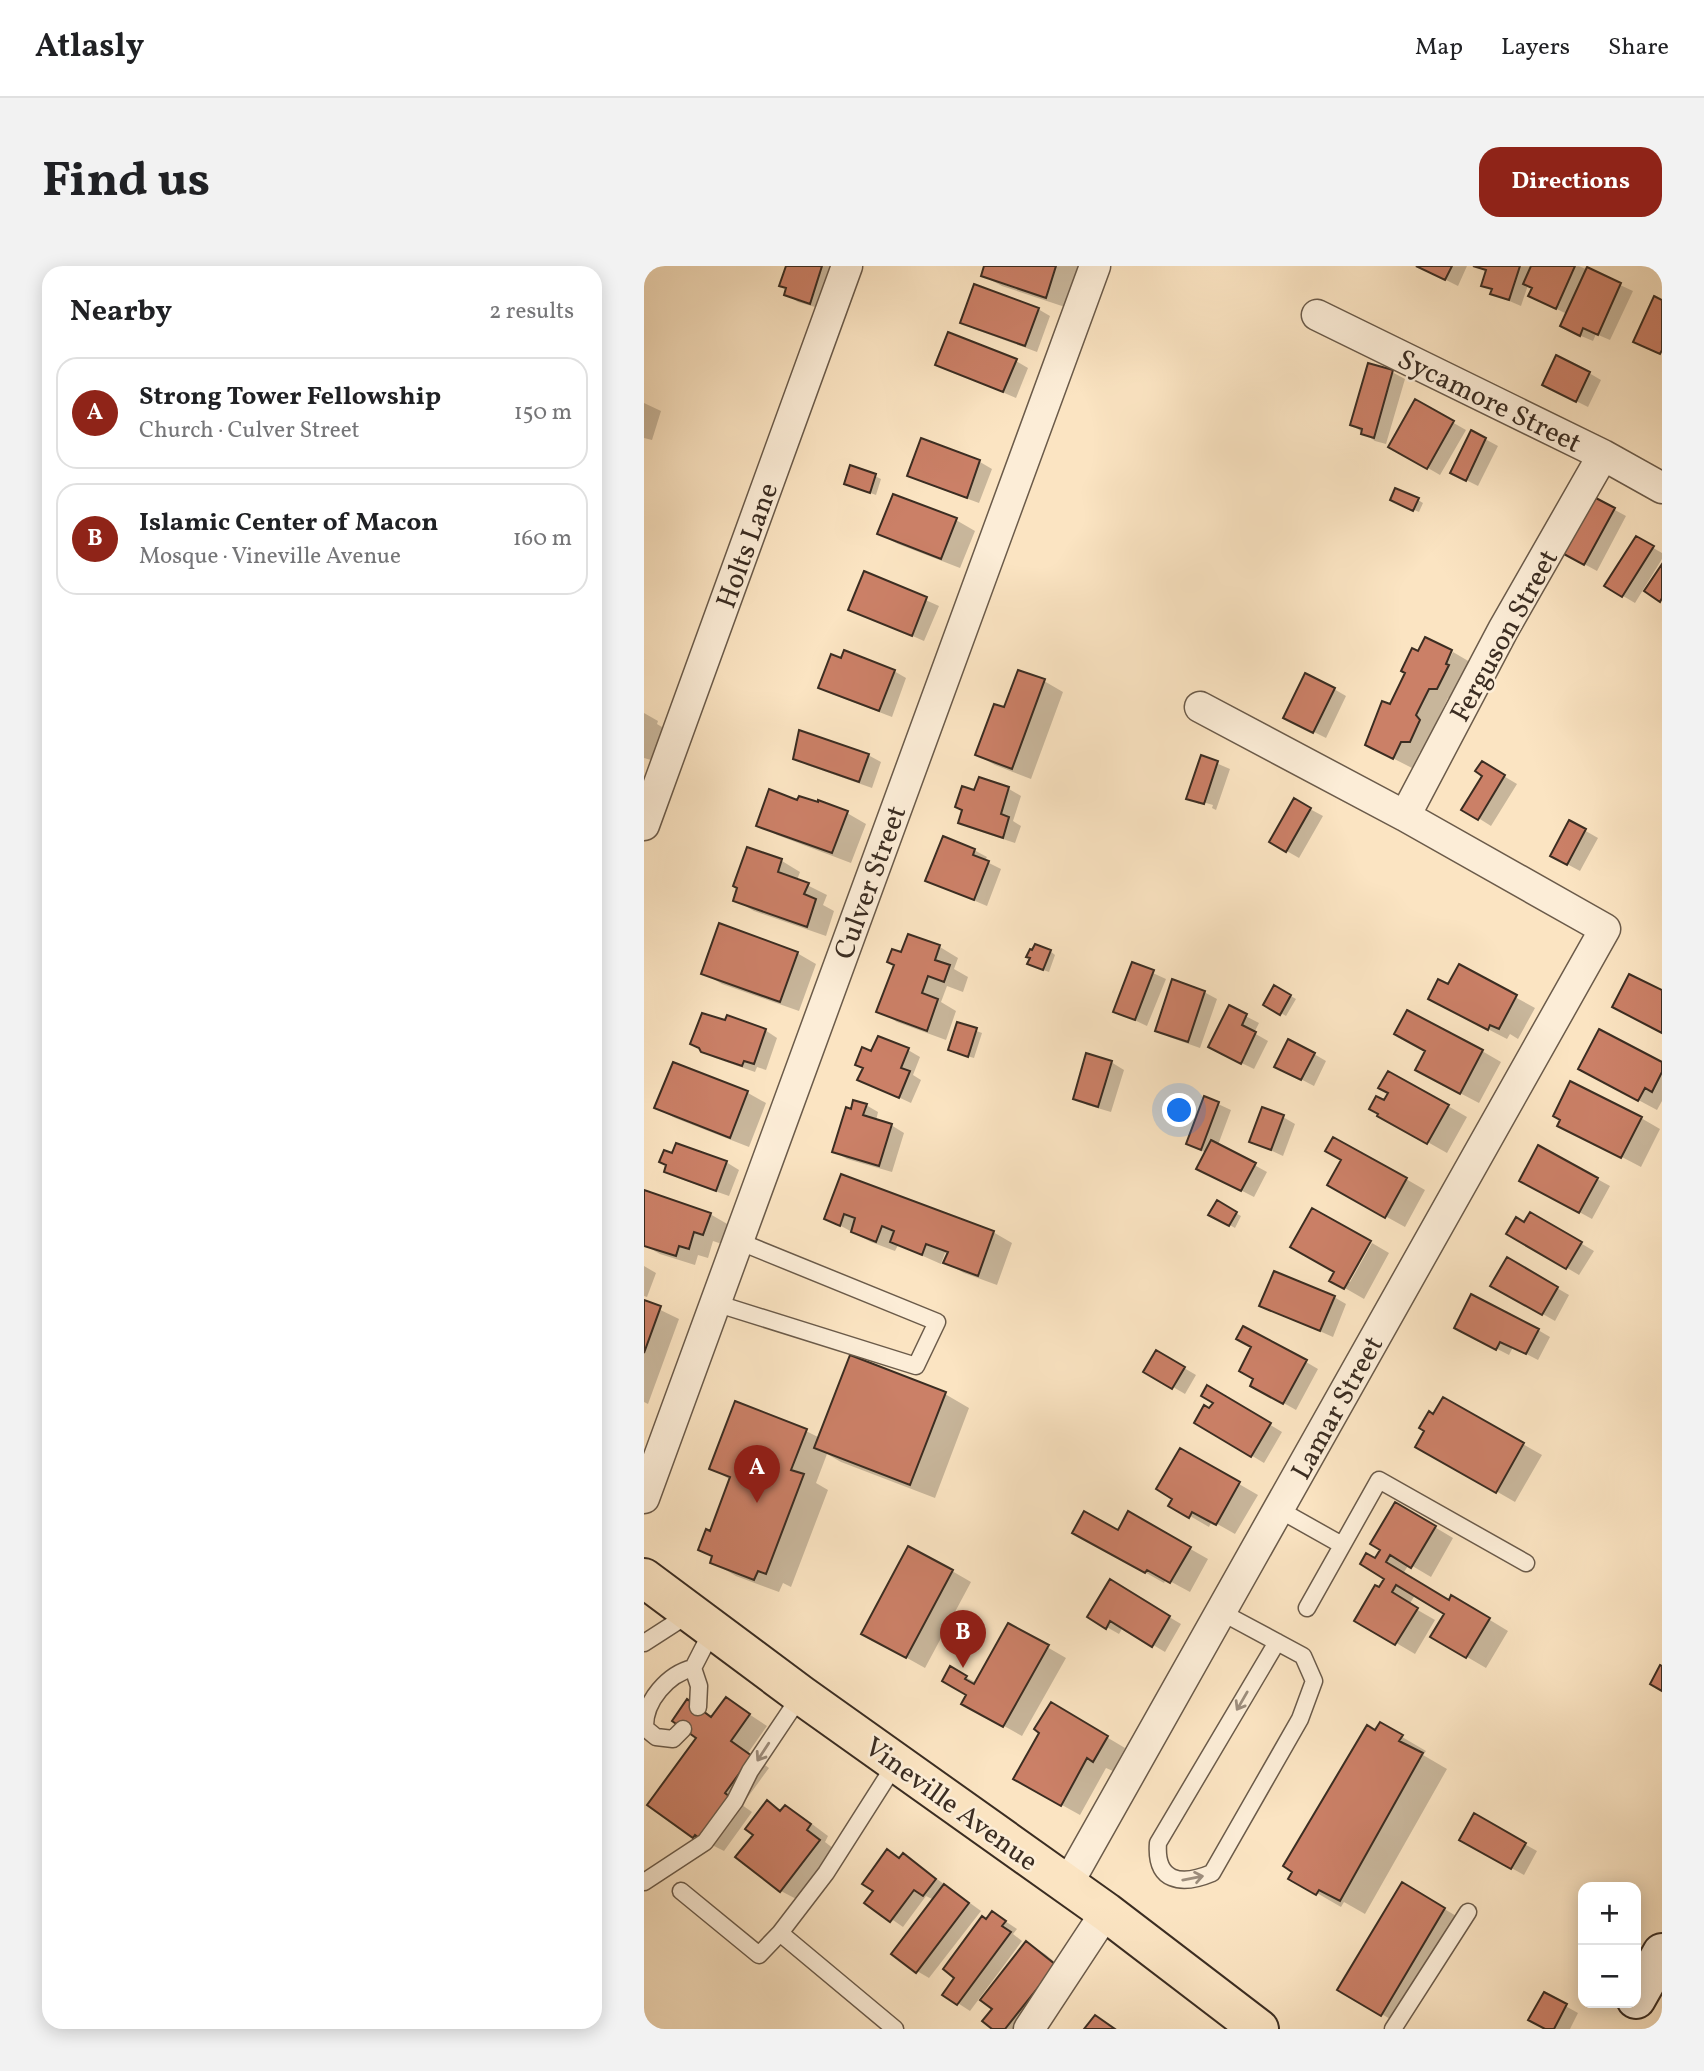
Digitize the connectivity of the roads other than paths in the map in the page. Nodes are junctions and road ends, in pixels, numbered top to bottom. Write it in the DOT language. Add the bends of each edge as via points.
graph roads {
  1 [pos="847,266"];
  2 [pos="1095,266"];
  3 [pos="1317,314"];
  4 [pos="1603,455"];
  5 [pos="1662,488"];
  6 [pos="1200,707"];
  7 [pos="654,769"];
  8 [pos="1405,816"];
  9 [pos="644,825"];
  10 [pos="738,1241"];
  11 [pos="715,1303"];
  12 [pos="644,1498"];
  13 [pos="1278,1509"];
  14 [pos="1342,1545"];
  15 [pos="1526,1563"];
  16 [pos="644,1578"];
  17 [pos="1307,1608"];
  18 [pos="1221,1612"];
  19 [pos="702,1621"];
  20 [pos="1277,1642"];
  21 [pos="644,1643"];
  22 [pos="693,1668"];
  23 [pos="801,1695"];
  24 [pos="698,1707"];
  25 [pos="683,1728"];
  26 [pos="647,1737"];
  27 [pos="896,1763"];
  28 [pos="644,1882"];
  29 [pos="1067,1885"];
  30 [pos="681,1891"];
  31 [pos="1105,1912"];
  32 [pos="1468,1912"];
  33 [pos="780,1933"];
  34 [pos="1661,1957"];
  35 [pos="1641,1991"];
  36 [pos="1631,2008"];
  37 [pos="895,2029"];
  38 [pos="1029,2029"];
  39 [pos="1259,2029"];
  40 [pos="1393,2029"];
  41 [pos="1619,2029"];
  1 -- 7 [label="street, Holts Lane"];
  2 -- 10 [label="street, Culver Street"];
  3 -- 4 [label="street, Sycamore Street"];
  4 -- 5 [label="street, Sycamore Street"];
  4 -- 8 [label="street, Ferguson Street" via="1503,630"];
  6 -- 8 [label="street"];
  7 -- 9 [label="street, Holts Lane"];
  8 -- 13 [label="street, Lamar Street" via="1605,929"];
  10 -- 11 [label="street, Culver Street"];
  10 -- 11 [label="lane" via="937,1322 916,1366"];
  11 -- 12 [label="street, Culver Street"];
  13 -- 14 [label="lane"];
  13 -- 18 [label="street, Lamar Street"];
  14 -- 15 [label="lane" via="1379,1480"];
  14 -- 17 [label="lane"];
  16 -- 19 [label="main road, Vineville Avenue"];
  18 -- 20 [label="lane"];
  18 -- 29 [label="street, Lamar Street"];
  19 -- 21 [label="lane"];
  19 -- 22 [label="lane"];
  19 -- 23 [label="main road, Vineville Avenue"];
  20 -- 20 [label="lane, one-way" via="1158,1843 1157,1859 1170,1877 1196,1880 1212,1873 1300,1719 1314,1681 1304,1656"];
  22 -- 24 [label="lane" via="699,1686"];
  22 -- 26 [label="lane" via="679,1671 665,1683 645,1714"];
  23 -- 27 [label="main road, Vineville Avenue"];
  23 -- 28 [label="lane, one-way" via="705,1842"];
  25 -- 26 [label="lane" via="673,1739"];
  27 -- 29 [label="main road, Vineville Avenue"];
  27 -- 33 [label="lane" via="826,1873"];
  29 -- 31 [label="main road, Vineville Avenue"];
  30 -- 33 [label="lane" via="759,1955"];
  31 -- 38 [label="street"];
  31 -- 39 [label="main road, Vineville Avenue"];
  32 -- 40 [label="lane"];
  33 -- 37 [label="lane"];
  34 -- 35 [label="street"];
  36 -- 41 [label="street"];
}
